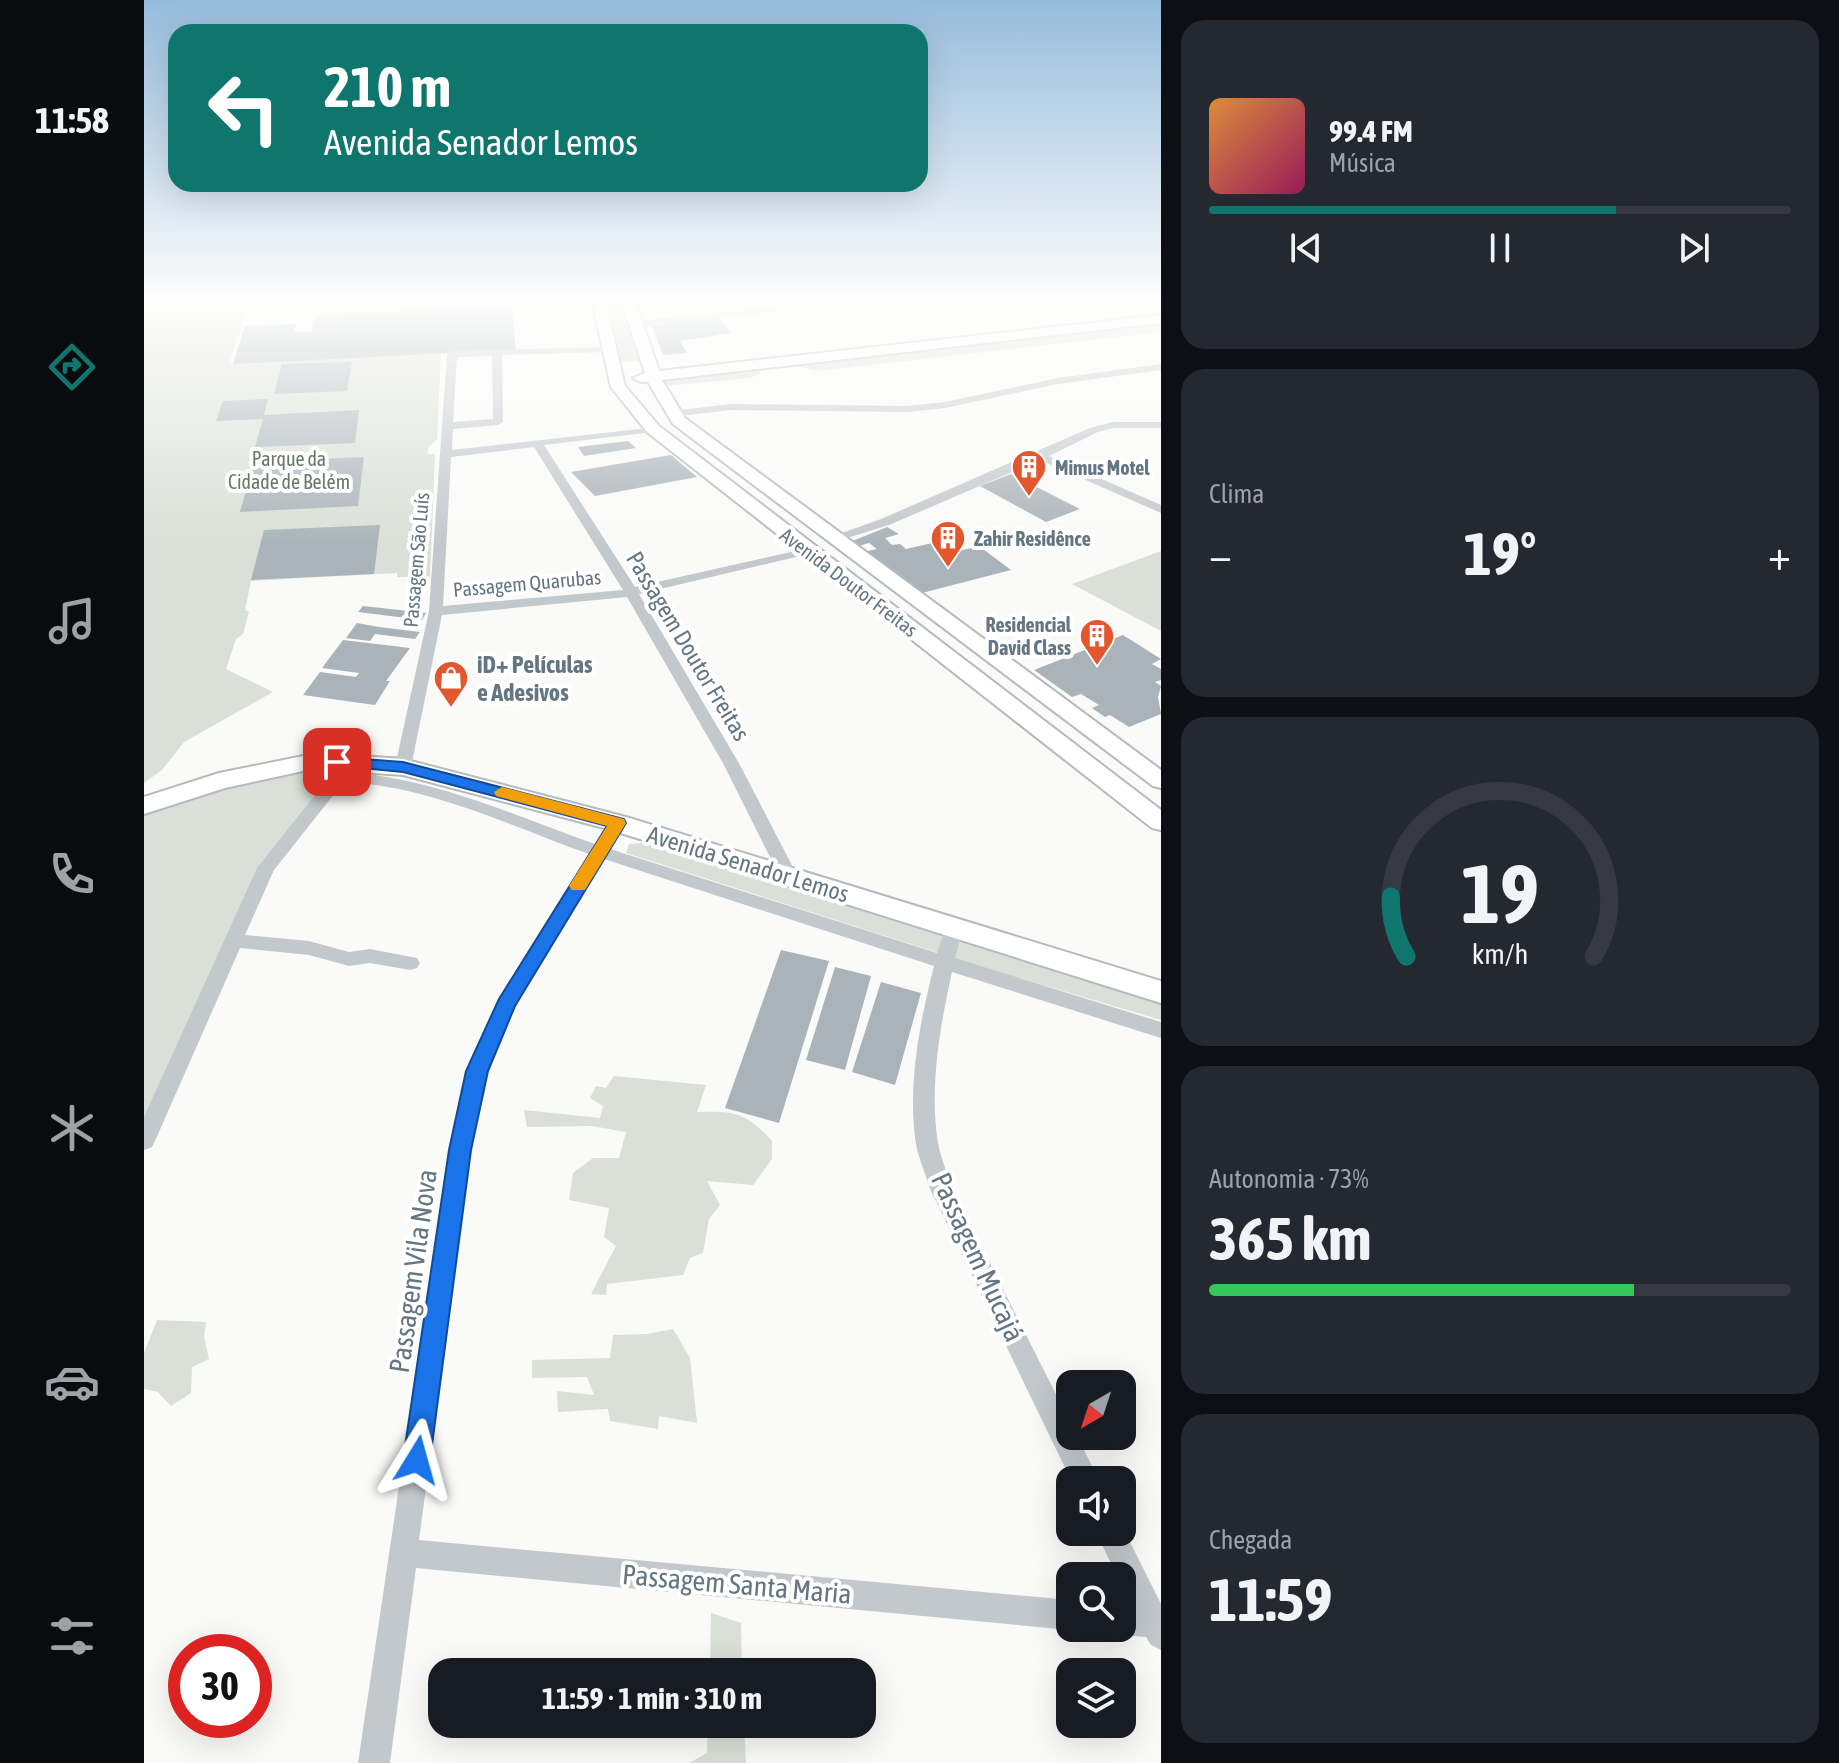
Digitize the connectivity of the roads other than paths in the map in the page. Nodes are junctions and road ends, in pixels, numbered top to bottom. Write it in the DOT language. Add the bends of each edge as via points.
graph roads {
  1 [pos="450,382"];
  2 [pos="497,382"];
  3 [pos="621,382"];
  4 [pos="621,382"];
  5 [pos="647,382"];
  6 [pos="1052,382"];
  7 [pos="617,386"];
  8 [pos="671,414"];
  9 [pos="1161,425"];
  10 [pos="446,426"];
  11 [pos="653,429"];
  12 [pos="538,444"];
  13 [pos="444,454"];
  14 [pos="1040,456"];
  15 [pos="1161,509"];
  16 [pos="834,538"];
  17 [pos="808,550"];
  18 [pos="631,592"];
  19 [pos="436,611"];
  20 [pos="1121,751"];
  21 [pos="1083,761"];
  22 [pos="403,767"];
  23 [pos="1161,781"];
  24 [pos="1151,800"];
  25 [pos="144,806"];
  26 [pos="1161,822"];
  27 [pos="617,823"];
  28 [pos="599,852"];
  29 [pos="789,877"];
  30 [pos="954,928"];
  31 [pos="234,941"];
  32 [pos="942,962"];
  33 [pos="410,963"];
  34 [pos="1161,992"];
  35 [pos="1161,1030"];
  36 [pos="144,1141"];
  37 [pos="1078,1466"];
  38 [pos="1117,1546"];
  39 [pos="404,1553"];
  40 [pos="1056,1614"];
  41 [pos="1136,1624"];
  42 [pos="1158,1629"];
  43 [pos="374,1763"];
  1 -- 10 [label="street, Passagem São Luís"];
  2 -- 10 [label="street" via="498,422"];
  3 -- 7 [label="main road, Avenida Doutor Freitas"];
  4 -- 7 [label="main road"];
  5 -- 8 [label="main road, Avenida Doutor Freitas"];
  6 -- 8 [label="street" via="907,409 731,407"];
  7 -- 11 [label="main road, Avenida Doutor Freitas"];
  8 -- 16 [label="main road, Avenida Doutor Freitas"];
  9 -- 14 [label="street" via="1113,425"];
  10 -- 13 [label="street, Passagem São Luís"];
  11 -- 12 [label="street"];
  11 -- 17 [label="main road, Avenida Doutor Freitas"];
  12 -- 13 [label="street"];
  12 -- 18 [label="street, Passagem Doutor Freitas"];
  13 -- 19 [label="street, Passagem São Luís"];
  14 -- 15 [label="street"];
  14 -- 16 [label="street"];
  16 -- 20 [label="main road, Avenida Doutor Freitas"];
  17 -- 18 [label="street, Passagem Quarubas"];
  17 -- 21 [label="main road, Avenida Doutor Freitas"];
  18 -- 19 [label="street, Passagem Quarubas"];
  18 -- 29 [label="street, Passagem Doutor Freitas" via="751,796"];
  19 -- 22 [label="street, Passagem São Luís"];
  20 -- 21 [label="main road" via="1110,759"];
  20 -- 23 [label="main road, Avenida Doutor Freitas"];
  21 -- 24 [label="main road, Avenida Doutor Freitas"];
  22 -- 25 [label="main road, Avenida Senador Lemos" via="303,763 219,781"];
  22 -- 27 [label="main road, Avenida Senador Lemos"];
  24 -- 26 [label="main road, Avenida Doutor Freitas"];
  27 -- 28 [label="street, Passagem Vila Nova"];
  27 -- 29 [label="main road, Avenida Senador Lemos"];
  28 -- 31 [label="street, Avenida Senador Lemos" via="439,796 372,778 346,777 325,794 266,868"];
  28 -- 32 [label="street, Avenida Senador Lemos"];
  28 -- 39 [label="street, Passagem Vila Nova" via="506,1004 477,1071 460,1150"];
  29 -- 30 [label="main road, Avenida Senador Lemos"];
  30 -- 32 [label="street, Passagem Mucajá"];
  30 -- 34 [label="main road, Avenida Senador Lemos"];
  31 -- 33 [label="street"];
  31 -- 36 [label="street"];
  32 -- 35 [label="street, Avenida Senador Lemos"];
  32 -- 37 [label="street, Passagem Mucajá" via="925,1095 927,1142 942,1191"];
  38 -- 42 [label="street"];
  39 -- 40 [label="street, Passagem Santa Maria"];
  39 -- 43 [label="street, Passagem Vila Nova"];
  41 -- 42 [label="street"];
}
